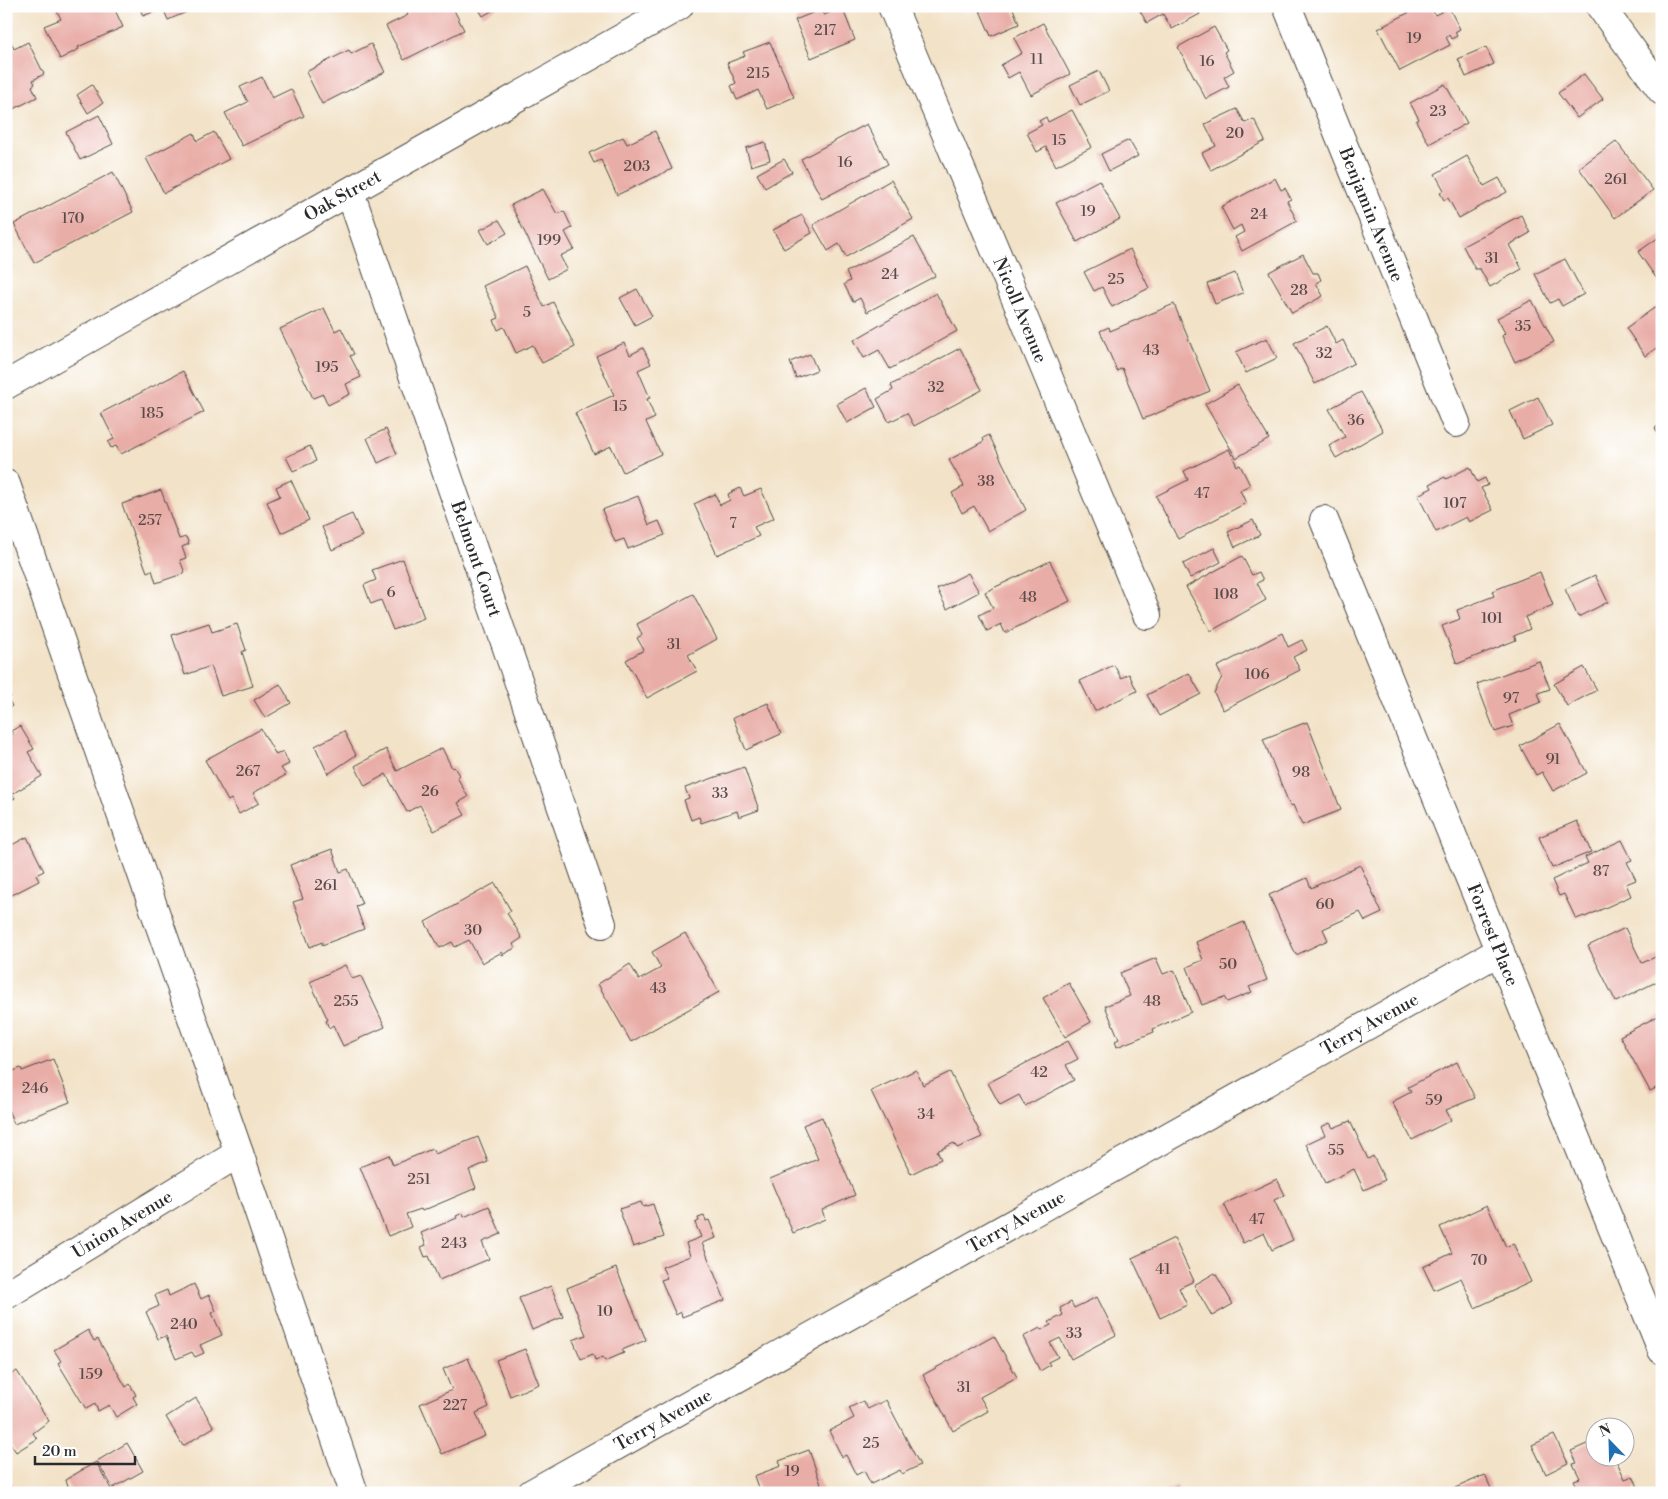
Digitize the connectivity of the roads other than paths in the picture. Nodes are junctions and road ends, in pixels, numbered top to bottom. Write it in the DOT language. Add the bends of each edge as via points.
graph roads {
  1 [pos="679,6"];
  2 [pos="892,6"];
  3 [pos="1287,6"];
  4 [pos="1600,6"];
  5 [pos="1662,91"];
  6 [pos="350,192"];
  7 [pos="6,385"];
  8 [pos="1456,423"];
  9 [pos="6,484"];
  10 [pos="1324,520"];
  11 [pos="1147,614"];
  12 [pos="602,924"];
  13 [pos="1500,952"];
  14 [pos="239,1153"];
  15 [pos="6,1295"];
  16 [pos="1662,1350"];
  17 [pos="354,1493"];
  18 [pos="532,1493"];
  1 -- 6 [label="street, Oak Street"];
  2 -- 11 [label="street, Nicoll Avenue"];
  3 -- 8 [label="street, Benjamin Avenue"];
  4 -- 5 [label="street"];
  6 -- 7 [label="street, Oak Street"];
  6 -- 12 [label="street, Belmont Court"];
  9 -- 14 [label="street"];
  10 -- 13 [label="street, Forrest Place"];
  13 -- 16 [label="street, Forrest Place"];
  13 -- 18 [label="street, Terry Avenue"];
  14 -- 15 [label="street, Union Avenue"];
  14 -- 17 [label="street"];
}
